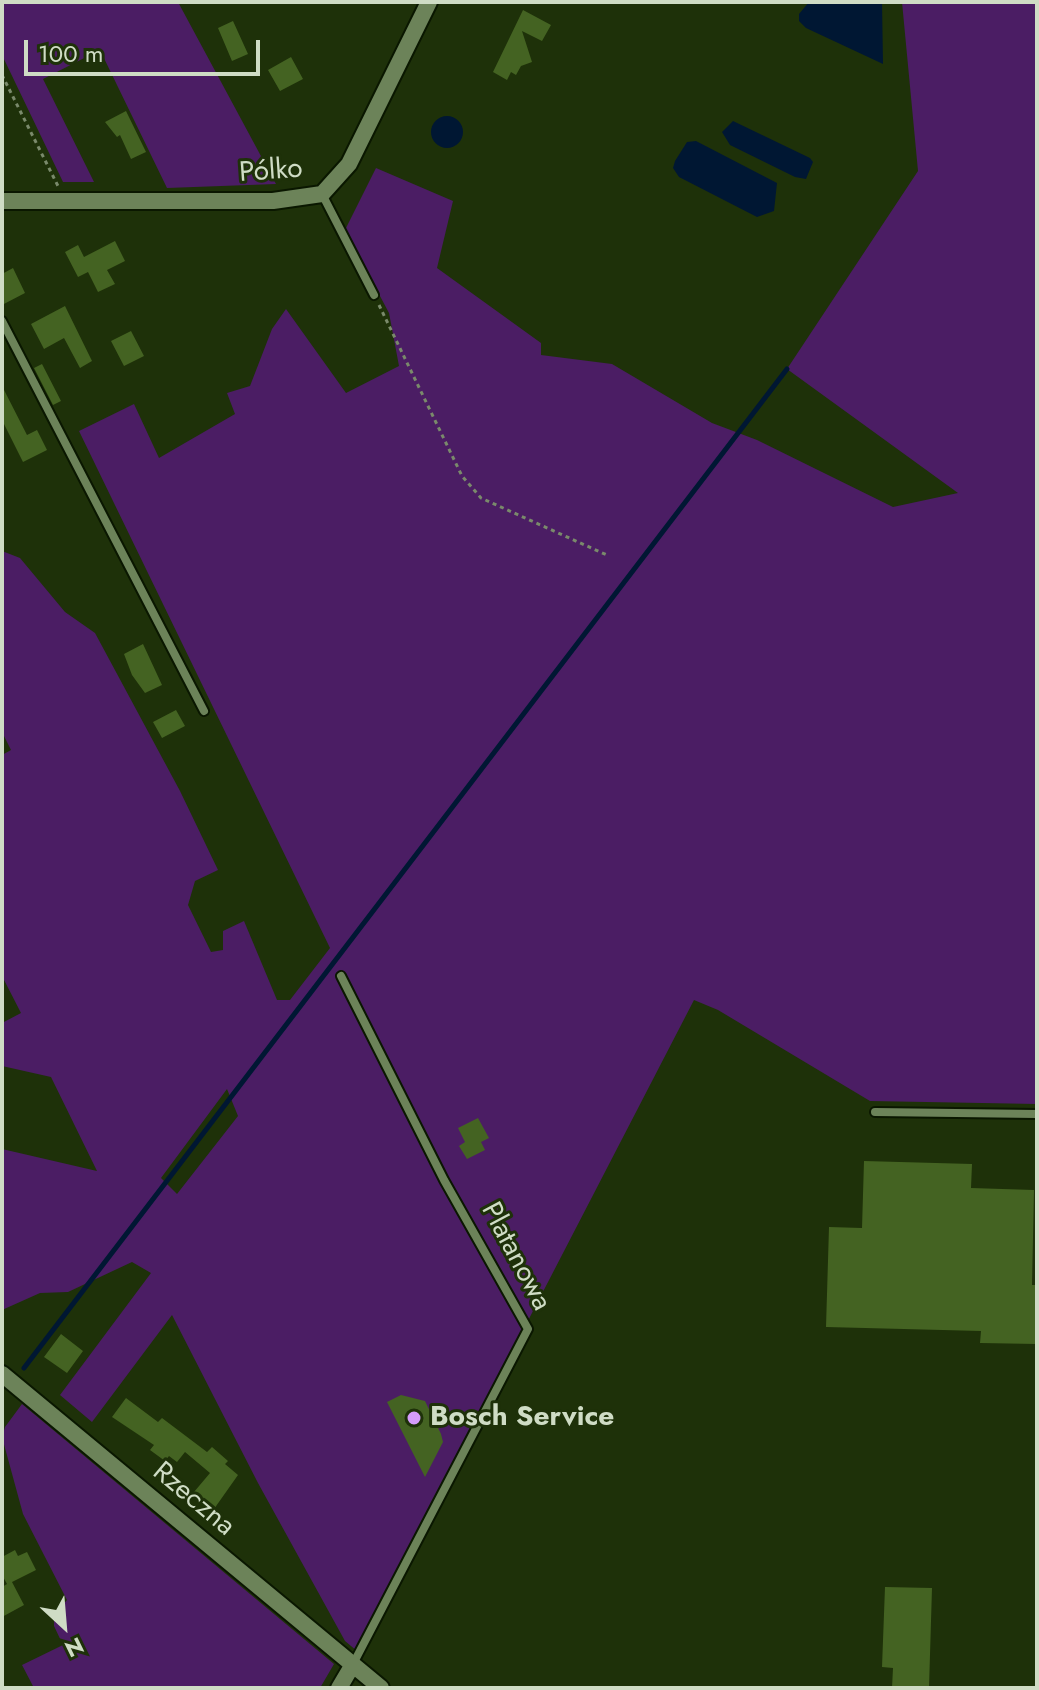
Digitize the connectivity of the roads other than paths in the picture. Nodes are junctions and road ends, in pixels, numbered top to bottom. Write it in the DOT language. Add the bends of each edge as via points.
graph roads {
  1 [pos="429,2"];
  2 [pos="322,194"];
  3 [pos="2,201"];
  4 [pos="374,295"];
  5 [pos="2,321"];
  6 [pos="204,711"];
  7 [pos="341,976"];
  8 [pos="875,1112"];
  9 [pos="1037,1114"];
  10 [pos="2,1374"];
  11 [pos="352,1666"];
  12 [pos="339,1688"];
  13 [pos="381,1688"];
  1 -- 2 [label="street, Pólko" via="349,164"];
  2 -- 3 [label="street, Pólko" via="273,201"];
  2 -- 4 [label="lane"];
  5 -- 6 [label="lane"];
  7 -- 11 [label="lane, Platanowa" via="444,1180 528,1329"];
  8 -- 9 [label="lane"];
  10 -- 11 [label="street, Rzeczna"];
  11 -- 12 [label="street, Platanowa"];
  11 -- 13 [label="street, Rzeczna"];
}
